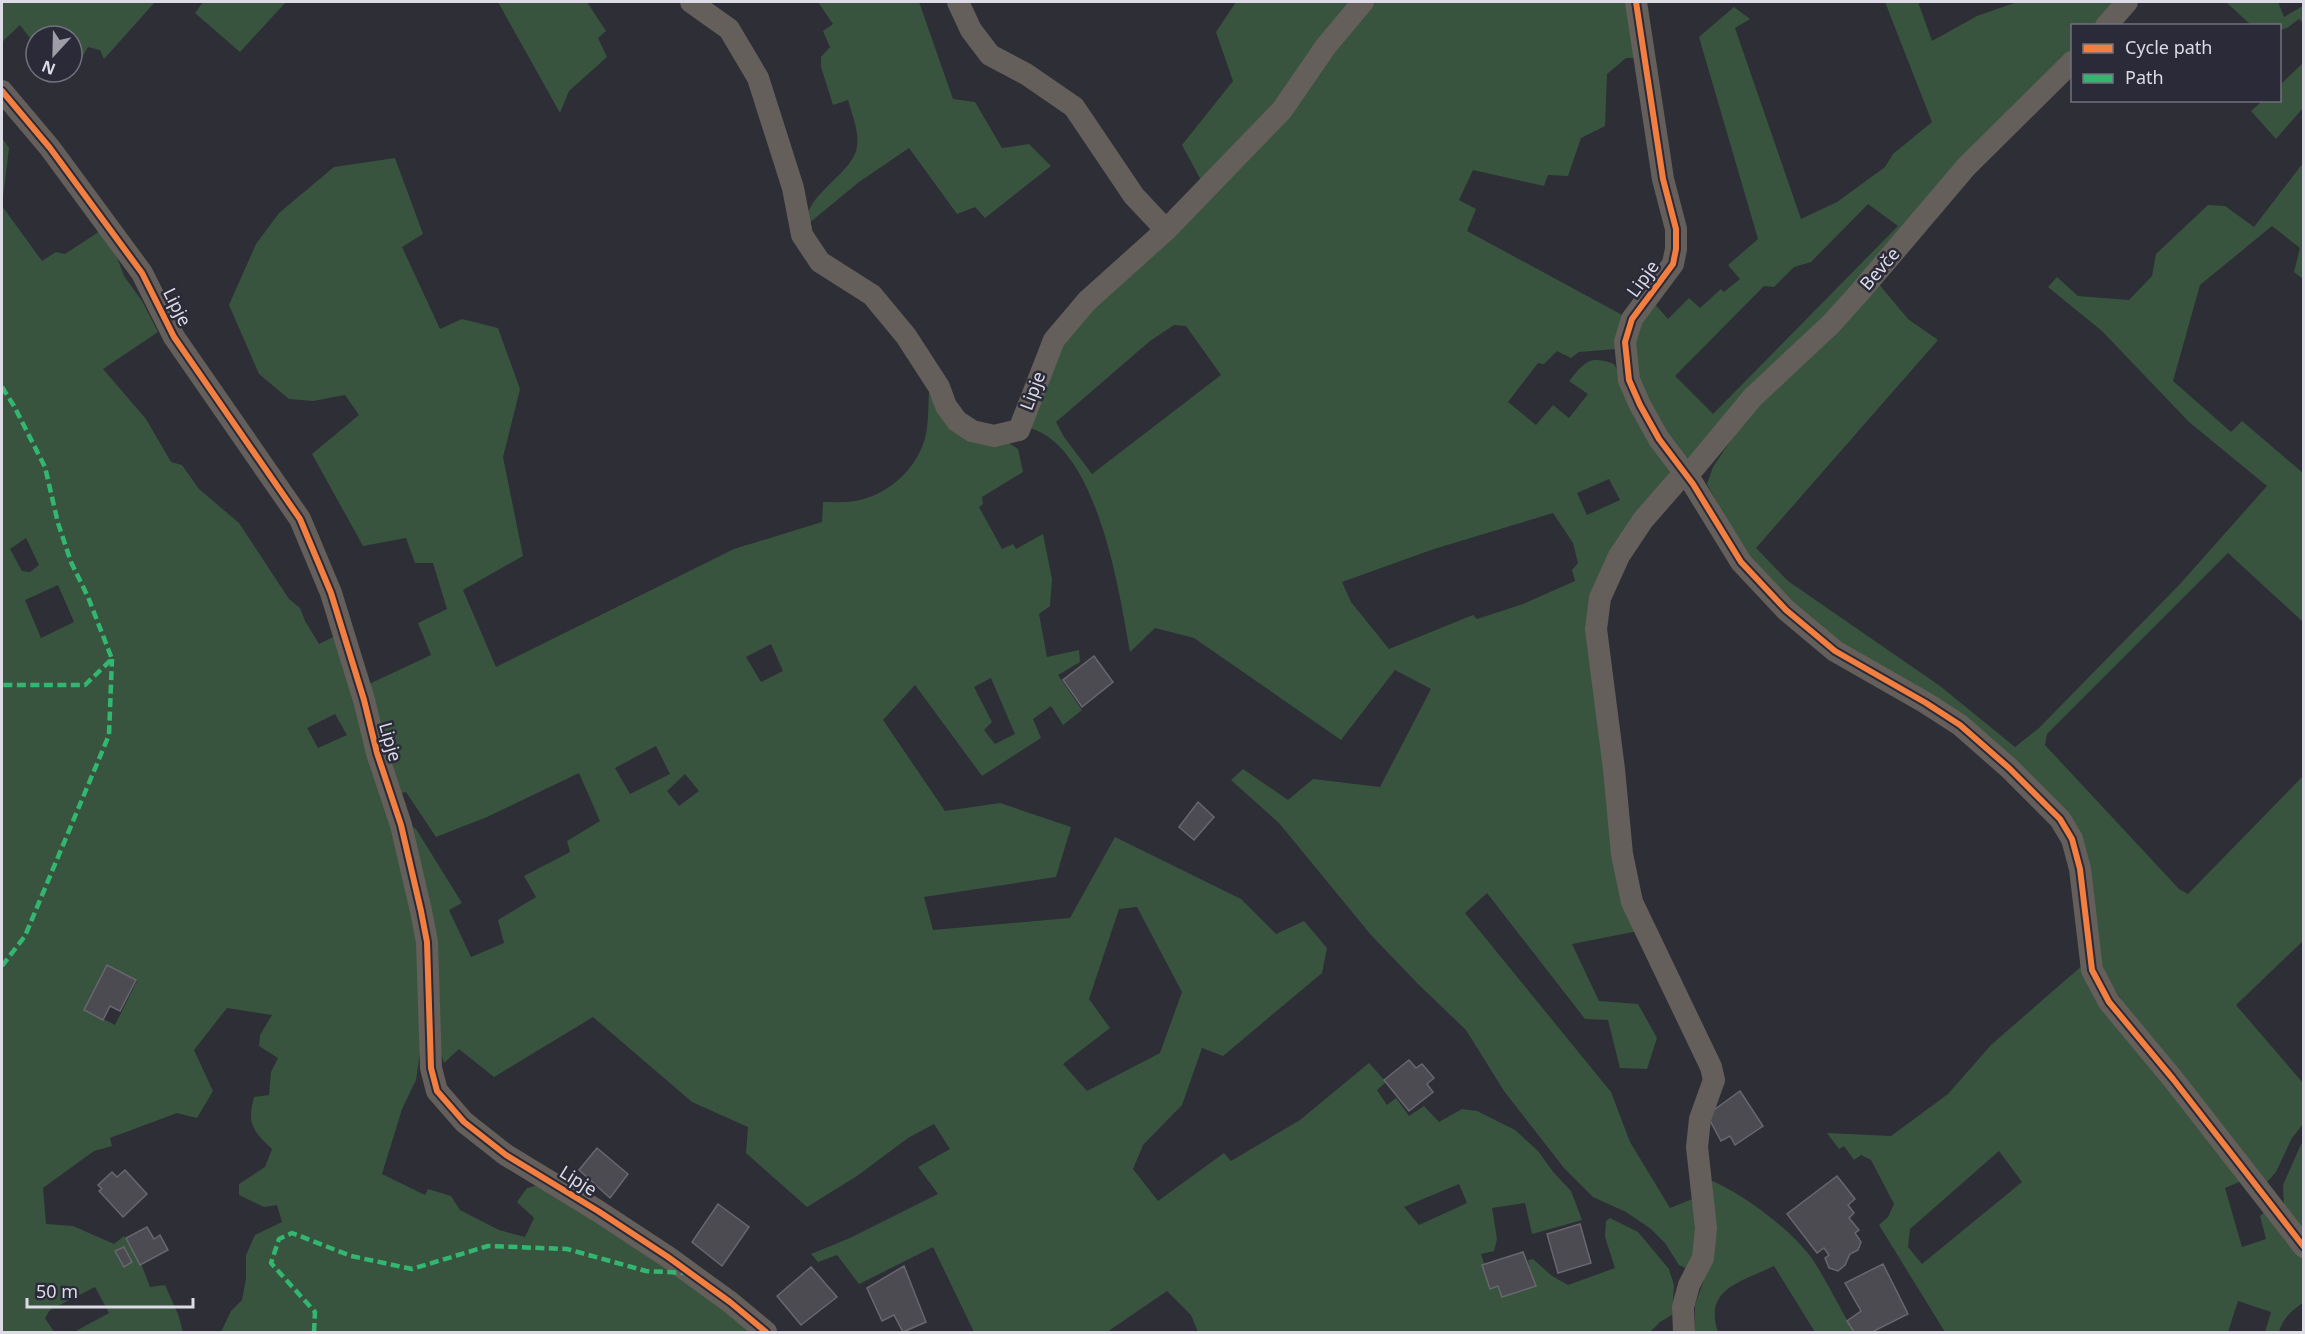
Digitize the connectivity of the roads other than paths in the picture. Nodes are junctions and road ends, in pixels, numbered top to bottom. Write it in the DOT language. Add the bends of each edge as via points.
graph roads {
  1 [pos="691,2"];
  2 [pos="958,2"];
  3 [pos="1363,2"];
  4 [pos="1636,2"];
  5 [pos="2127,2"];
  6 [pos="2108,24"];
  7 [pos="2071,64"];
  8 [pos="2,91"];
  9 [pos="1166,230"];
  10 [pos="1689,479"];
  11 [pos="2304,1247"];
  12 [pos="766,1332"];
  13 [pos="1684,1332"];
  1 -- 9 [label="street, Lipje" via="729,28 758,78 793,188 802,235 820,262 872,295 906,336 957,421 972,431 994,436 1019,430 1054,340 1087,301"];
  2 -- 9 [label="street" via="971,30 990,55 1074,107 1134,196"];
  3 -- 9 [label="street, Lipje" via="1326,46 1282,110"];
  4 -- 10 [label="street, Lipje" via="1663,179 1676,230 1676,249 1673,264 1632,319 1625,342 1629,380 1659,439"];
  5 -- 6 [label="street"];
  7 -- 10 [label="street, Bevče" via="1966,167 1830,324 1753,397"];
  8 -- 12 [label="street, Lipje" via="50,148 142,273 174,337 300,519 331,593 408,857 427,942 431,1068 437,1091 464,1122 506,1155 668,1257"];
  10 -- 11 [label="street, Lipje" via="1741,562 1786,610 1835,651 1960,725 2060,819 2072,839 2080,868 2092,970 2109,1002"];
  10 -- 13 [label="street, Bevče" via="1643,520 1619,556 1600,598 1596,628 1622,854 1632,902 1714,1080 1700,1119 1697,1147 1706,1228 1703,1258 1683,1307"];
}
